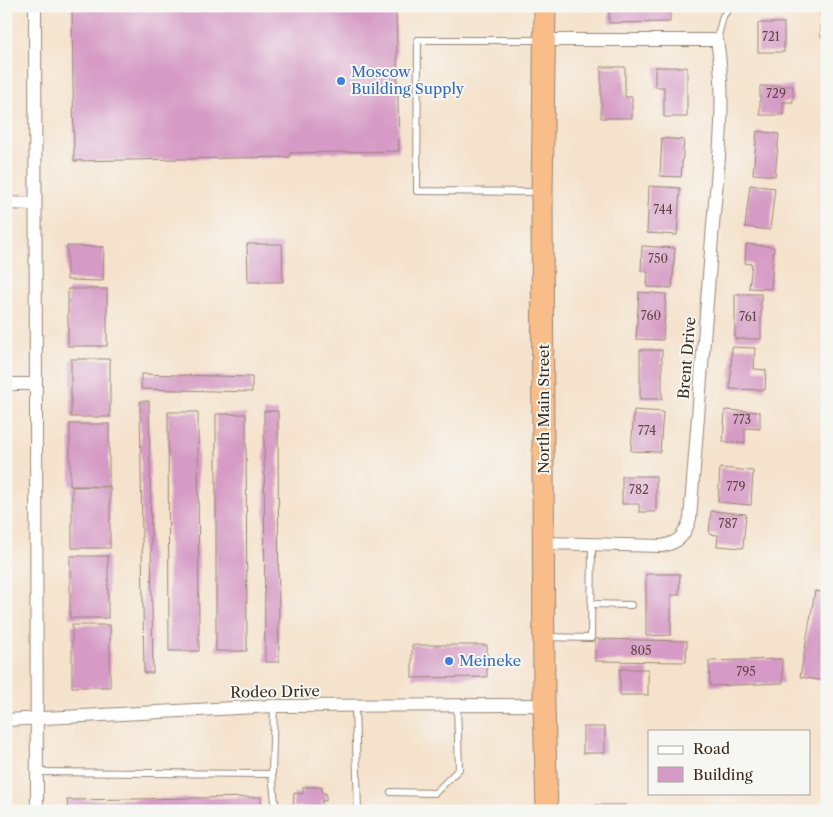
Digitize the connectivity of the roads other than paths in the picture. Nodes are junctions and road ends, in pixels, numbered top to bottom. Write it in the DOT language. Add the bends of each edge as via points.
graph roads {
  1 [pos="35,6"];
  2 [pos="545,6"];
  3 [pos="731,6"];
  4 [pos="821,6"];
  5 [pos="824,34"];
  6 [pos="544,40"];
  7 [pos="717,40"];
  8 [pos="542,192"];
  9 [pos="6,204"];
  10 [pos="34,204"];
  11 [pos="6,384"];
  12 [pos="35,384"];
  13 [pos="545,544"];
  14 [pos="592,544"];
  15 [pos="592,604"];
  16 [pos="631,605"];
  17 [pos="544,637"];
  18 [pos="544,705"];
  19 [pos="274,706"];
  20 [pos="355,706"];
  21 [pos="457,707"];
  22 [pos="37,719"];
  23 [pos="6,720"];
  24 [pos="37,772"];
  25 [pos="272,774"];
  26 [pos="391,792"];
  27 [pos="37,810"];
  28 [pos="276,811"];
  29 [pos="358,811"];
  30 [pos="547,811"];
  1 -- 10 [label="street"];
  2 -- 6 [label="highway, North Main Street"];
  3 -- 7 [label="lane, Brent Drive" via="723,16"];
  4 -- 5 [label="lane" via="825,19"];
  6 -- 7 [label="street"];
  6 -- 8 [label="highway, North Main Street"];
  6 -- 8 [label="lane" via="418,40 417,191"];
  7 -- 14 [label="street, Brent Drive" via="720,137 690,519 685,534 677,542 662,546"];
  8 -- 13 [label="highway, North Main Street"];
  9 -- 10 [label="street"];
  10 -- 12 [label="street"];
  11 -- 12 [label="street"];
  12 -- 22 [label="street"];
  13 -- 14 [label="street, Brent Drive"];
  13 -- 17 [label="highway, North Main Street"];
  14 -- 15 [label="lane"];
  15 -- 16 [label="lane"];
  15 -- 17 [label="lane" via="591,638"];
  17 -- 18 [label="highway, North Main Street"];
  18 -- 21 [label="street, Rodeo Drive"];
  18 -- 30 [label="highway, North Main Street"];
  19 -- 20 [label="street, Rodeo Drive"];
  19 -- 22 [label="street, Rodeo Drive"];
  19 -- 25 [label="lane"];
  20 -- 21 [label="street, Rodeo Drive"];
  20 -- 29 [label="lane"];
  21 -- 26 [label="lane" via="459,769 435,792"];
  22 -- 23 [label="street, Rodeo Drive"];
  22 -- 24 [label="street"];
  24 -- 25 [label="lane"];
  24 -- 27 [label="street"];
  25 -- 28 [label="lane"];
}
